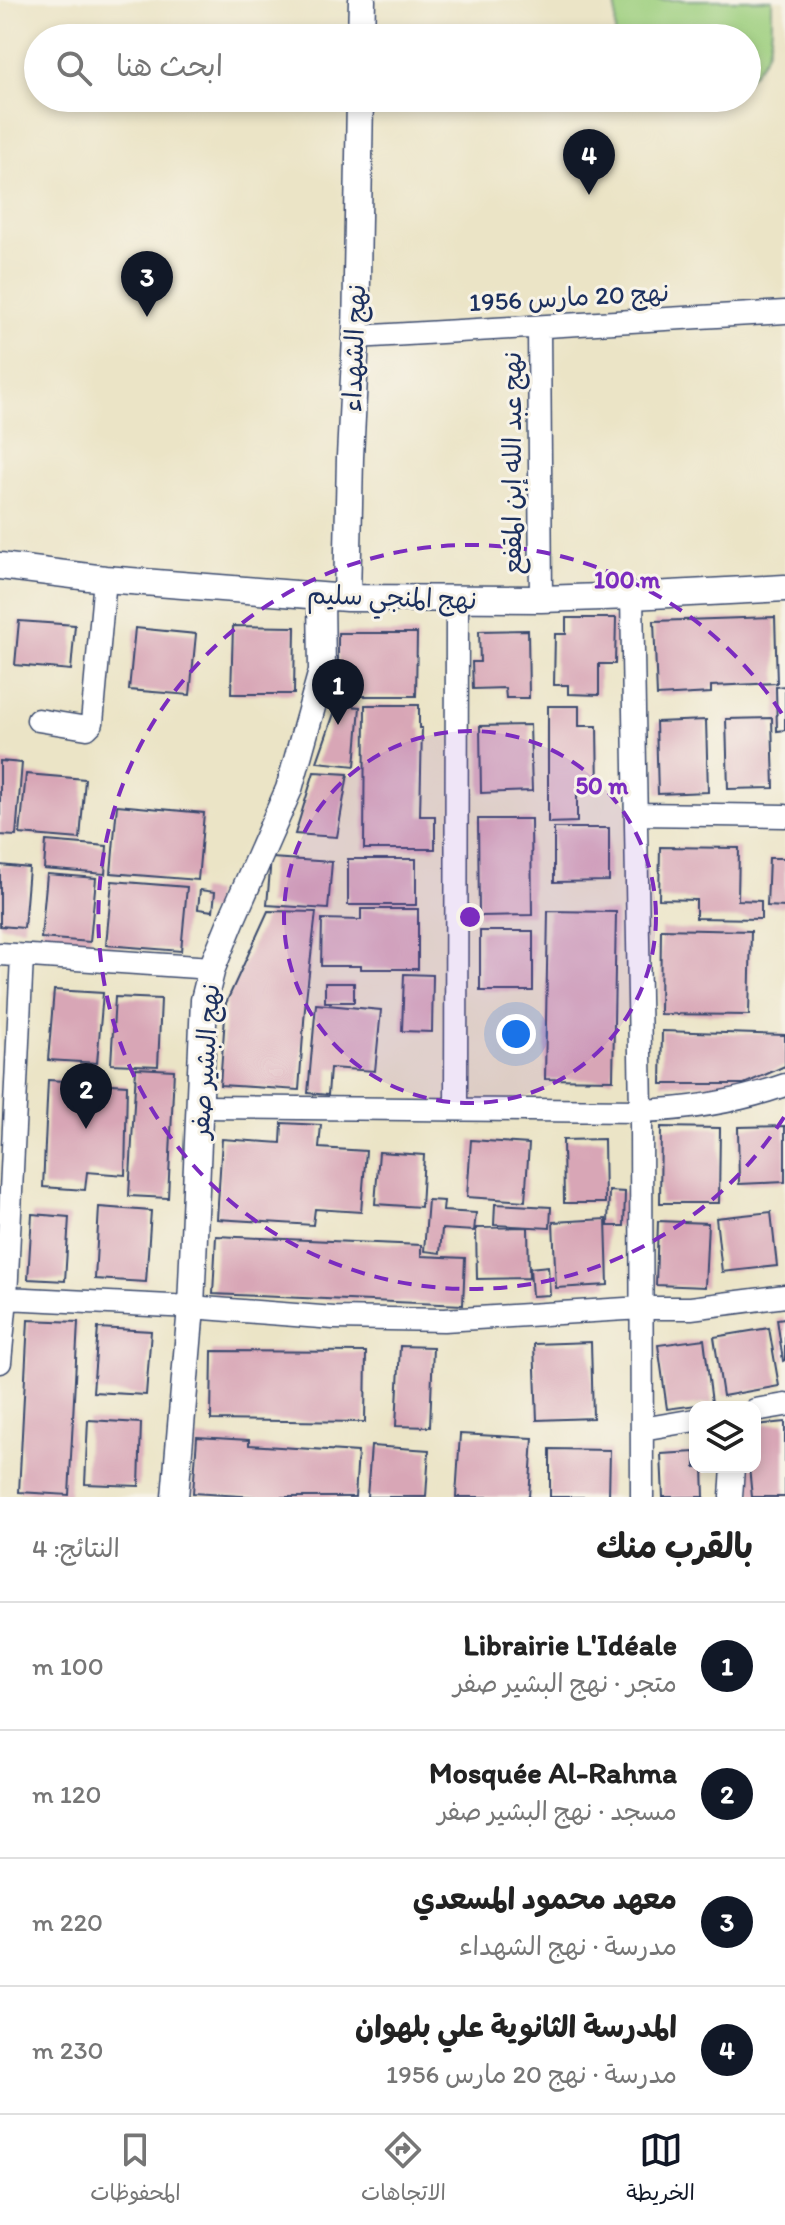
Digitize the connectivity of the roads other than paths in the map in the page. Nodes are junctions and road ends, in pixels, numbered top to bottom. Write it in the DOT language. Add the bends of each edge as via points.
graph roads {
  1 [pos="362,0"];
  2 [pos="361,24"];
  3 [pos="360,112"];
  4 [pos="785,312"];
  5 [pos="539,327"];
  6 [pos="356,337"];
  7 [pos="0,566"];
  8 [pos="105,579"];
  9 [pos="785,588"];
  10 [pos="632,596"];
  11 [pos="334,597"];
  12 [pos="541,599"];
  13 [pos="457,600"];
  14 [pos="38,720"];
  15 [pos="636,814"];
  16 [pos="785,816"];
  17 [pos="11,955"];
  18 [pos="212,968"];
  19 [pos="785,1085"];
  20 [pos="200,1107"];
  21 [pos="456,1109"];
  22 [pos="641,1111"];
  23 [pos="5,1179"];
  24 [pos="785,1296"];
  25 [pos="6,1298"];
  26 [pos="191,1307"];
  27 [pos="642,1308"];
  28 [pos="0,1362"];
  29 [pos="785,1405"];
  30 [pos="761,1409"];
  31 [pos="689,1421"];
  32 [pos="642,1429"];
  33 [pos="733,1473"];
  34 [pos="175,1497"];
  35 [pos="642,1497"];
  36 [pos="731,1497"];
  1 -- 2 [label="street"];
  3 -- 6 [label="street, نهج الشهداء"];
  4 -- 5 [label="street, نهج 20 مارس 1956"];
  5 -- 6 [label="street, نهج 20 مارس 1956"];
  5 -- 12 [label="street, نهج عبد الله إبن المقفع"];
  6 -- 11 [label="street, نهج الشهداء" via="350,457"];
  7 -- 8 [label="street, نهج المنجي سليم"];
  8 -- 11 [label="street, نهج المنجي سليم"];
  8 -- 14 [label="street" via="92,723 87,728"];
  9 -- 10 [label="street, نهج المنجي سليم"];
  10 -- 12 [label="street, نهج المنجي سليم"];
  10 -- 15 [label="street"];
  11 -- 13 [label="street, نهج المنجي سليم"];
  11 -- 18 [label="street, نهج البشير صفر" via="322,671 289,789"];
  12 -- 13 [label="street, نهج المنجي سليم"];
  13 -- 21 [label="street"];
  15 -- 16 [label="street"];
  15 -- 22 [label="street"];
  17 -- 18 [label="street"];
  17 -- 23 [label="street"];
  18 -- 20 [label="street, نهج البشير صفر" via="204,1000"];
  19 -- 22 [label="street" via="720,1104"];
  20 -- 21 [label="street"];
  20 -- 26 [label="street, نهج البشير صفر"];
  21 -- 22 [label="street"];
  22 -- 27 [label="street"];
  23 -- 25 [label="street"];
  24 -- 27 [label="street" via="691,1308"];
  25 -- 26 [label="street"];
  25 -- 28 [label="street"];
  26 -- 27 [label="street" via="444,1320"];
  26 -- 34 [label="street, نهج البشير صفر"];
  27 -- 32 [label="street"];
  29 -- 30 [label="street"];
  31 -- 32 [label="street"];
  32 -- 35 [label="street"];
  33 -- 36 [label="street"];
}
